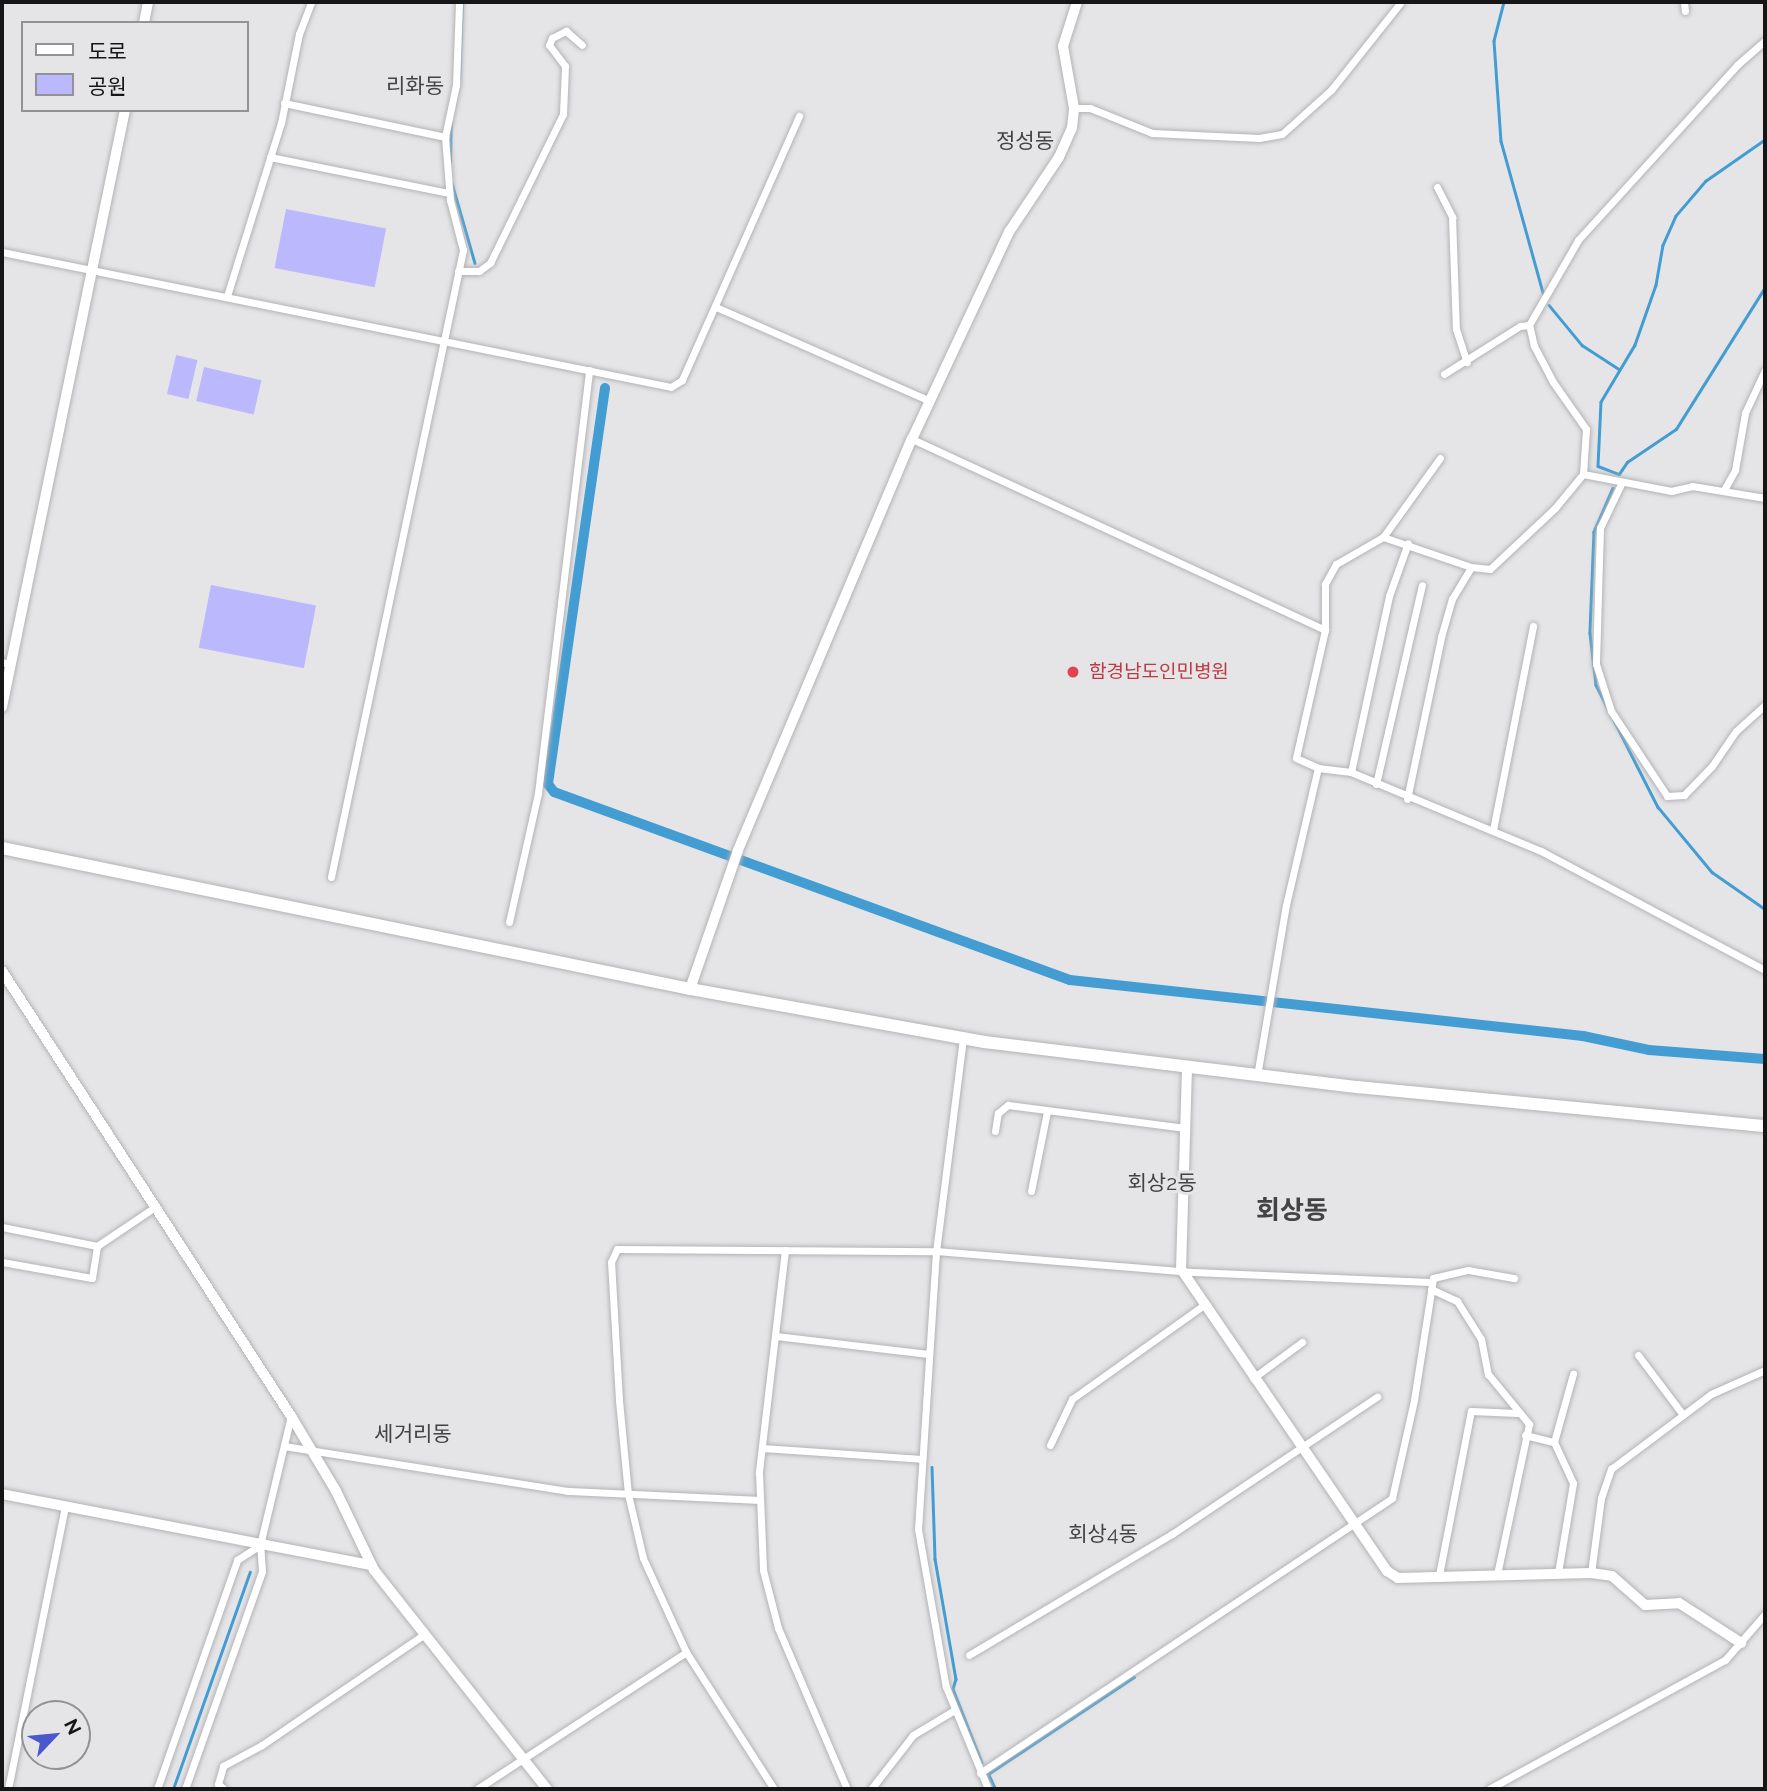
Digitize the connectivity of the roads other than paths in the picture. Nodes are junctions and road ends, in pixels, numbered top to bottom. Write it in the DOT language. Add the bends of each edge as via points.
graph roads {
  1 [pos="148,2"];
  2 [pos="311,2"];
  3 [pos="459,2"];
  4 [pos="1077,2"];
  5 [pos="1401,2"];
  6 [pos="1684,2"];
  7 [pos="1685,11"];
  8 [pos="144,21"];
  9 [pos="1765,41"];
  10 [pos="582,45"];
  11 [pos="284,103"];
  12 [pos="1074,108"];
  13 [pos="125,112"];
  14 [pos="799,116"];
  15 [pos="445,137"];
  16 [pos="270,157"];
  17 [pos="1437,187"];
  18 [pos="449,193"];
  19 [pos="2,252"];
  20 [pos="89,269"];
  21 [pos="458,271"];
  22 [pos="226,296"];
  23 [pos="716,307"];
  24 [pos="1530,325"];
  25 [pos="442,342"];
  26 [pos="1467,362"];
  27 [pos="589,370"];
  28 [pos="1765,370"];
  29 [pos="1444,374"];
  30 [pos="930,401"];
  31 [pos="912,439"];
  32 [pos="1440,458"];
  33 [pos="1583,474"];
  34 [pos="1622,482"];
  35 [pos="1724,490"];
  36 [pos="1765,498"];
  37 [pos="1383,537"];
  38 [pos="1408,543"];
  39 [pos="1471,567"];
  40 [pos="1422,585"];
  41 [pos="1533,626"];
  42 [pos="1325,630"];
  43 [pos="6,663"];
  44 [pos="1765,705"];
  45 [pos="2,707"];
  46 [pos="1318,768"];
  47 [pos="1351,772"];
  48 [pos="1376,784"];
  49 [pos="1407,799"];
  50 [pos="1493,830"];
  51 [pos="2,848"];
  52 [pos="331,877"];
  53 [pos="509,922"];
  54 [pos="1765,970"];
  55 [pos="2,971"];
  56 [pos="690,989"];
  57 [pos="963,1038"];
  58 [pos="1188,1068"];
  59 [pos="1258,1076"];
  60 [pos="1047,1112"];
  61 [pos="1765,1126"];
  62 [pos="1184,1128"];
  63 [pos="995,1131"];
  64 [pos="1031,1191"];
  65 [pos="155,1207"];
  66 [pos="2,1227"];
  67 [pos="97,1246"];
  68 [pos="785,1250"];
  69 [pos="936,1251"];
  70 [pos="2,1262"];
  71 [pos="1181,1269"];
  72 [pos="1514,1278"];
  73 [pos="1432,1285"];
  74 [pos="1205,1304"];
  75 [pos="775,1336"];
  76 [pos="1302,1342"];
  77 [pos="929,1354"];
  78 [pos="1639,1354"];
  79 [pos="1765,1370"];
  80 [pos="1573,1374"];
  81 [pos="1254,1378"];
  82 [pos="1377,1397"];
  83 [pos="1517,1413"];
  84 [pos="1683,1415"];
  85 [pos="291,1416"];
  86 [pos="1525,1435"];
  87 [pos="1554,1442"];
  88 [pos="1050,1445"];
  89 [pos="284,1446"];
  90 [pos="762,1448"];
  91 [pos="1304,1449"];
  92 [pos="312,1450"];
  93 [pos="922,1459"];
  94 [pos="2,1494"];
  95 [pos="628,1494"];
  96 [pos="757,1500"];
  97 [pos="65,1507"];
  98 [pos="1355,1524"];
  99 [pos="260,1545"];
  100 [pos="371,1565"];
  101 [pos="1558,1573"];
  102 [pos="1591,1573"];
  103 [pos="1439,1575"];
  104 [pos="1497,1575"];
  105 [pos="1765,1615"];
  106 [pos="425,1634"];
  107 [pos="1741,1643"];
  108 [pos="686,1652"];
  109 [pos="969,1655"];
  110 [pos="953,1711"];
  111 [pos="525,1758"];
  112 [pos="979,1773"];
  113 [pos="8,1789"];
  114 [pos="157,1789"];
  115 [pos="186,1789"];
  116 [pos="224,1789"];
  117 [pos="477,1789"];
  118 [pos="547,1789"];
  119 [pos="774,1789"];
  120 [pos="847,1789"];
  121 [pos="871,1789"];
  122 [pos="988,1789"];
  123 [pos="1489,1789"];
  1 -- 8 [label="street"];
  2 -- 11 [label="street"];
  3 -- 15 [label="street" via="456,85"];
  4 -- 12 [label="street" via="1063,46"];
  5 -- 12 [label="street" via="1331,90 1282,134 1259,138 1152,132 1090,108"];
  6 -- 7 [label="street"];
  9 -- 24 [label="street" via="1737,65 1578,240"];
  10 -- 21 [label="street" via="566,31 552,38 549,45 565,66 563,114 490,263 479,271"];
  11 -- 15 [label="street"];
  11 -- 16 [label="street"];
  12 -- 30 [label="street" via="1072,128 1059,157 1009,232"];
  13 -- 20 [label="street"];
  14 -- 23 [label="street"];
  15 -- 18 [label="street"];
  16 -- 18 [label="street"];
  16 -- 22 [label="street"];
  17 -- 26 [label="street" via="1452,217 1456,329"];
  18 -- 21 [label="street" via="463,250"];
  19 -- 20 [label="street"];
  20 -- 22 [label="street"];
  20 -- 43 [label="street"];
  21 -- 25 [label="street"];
  22 -- 25 [label="street"];
  23 -- 27 [label="street" via="677,385"];
  23 -- 30 [label="street"];
  24 -- 26 [label="street" via="1520,326"];
  24 -- 33 [label="street" via="1534,346 1553,382 1586,429"];
  25 -- 27 [label="street"];
  25 -- 52 [label="street"];
  26 -- 29 [label="street"];
  27 -- 53 [label="street" via="542,766"];
  28 -- 35 [label="street" via="1745,413 1735,470"];
  30 -- 31 [label="street"];
  31 -- 42 [label="street"];
  31 -- 56 [label="street" via="738,850"];
  32 -- 37 [label="street"];
  33 -- 34 [label="street"];
  33 -- 39 [label="street" via="1555,508 1490,569"];
  34 -- 35 [label="street" via="1671,491 1692,486"];
  34 -- 44 [label="street" via="1600,528 1596,664 1611,711 1667,796 1684,795 1736,731"];
  35 -- 36 [label="street"];
  37 -- 38 [label="street"];
  37 -- 42 [label="street" via="1336,564 1325,584"];
  38 -- 39 [label="street"];
  38 -- 47 [label="street" via="1389,596"];
  39 -- 49 [label="street" via="1452,599 1441,637"];
  40 -- 48 [label="street"];
  41 -- 50 [label="street"];
  42 -- 46 [label="street" via="1296,758"];
  43 -- 45 [label="street"];
  46 -- 47 [label="street"];
  46 -- 59 [label="street" via="1269,990"];
  47 -- 48 [label="street"];
  48 -- 49 [label="street"];
  49 -- 50 [label="street"];
  50 -- 54 [label="street" via="1601,879"];
  51 -- 56 [label="highway"];
  55 -- 65 [label="street"];
  56 -- 57 [label="highway"];
  57 -- 58 [label="highway"];
  57 -- 69 [label="street"];
  58 -- 59 [label="highway"];
  58 -- 62 [label="street"];
  59 -- 61 [label="highway"];
  60 -- 62 [label="street"];
  60 -- 63 [label="street" via="1008,1105 998,1113"];
  60 -- 64 [label="street"];
  62 -- 71 [label="street"];
  65 -- 67 [label="street"];
  65 -- 85 [label="street"];
  66 -- 67 [label="street"];
  67 -- 70 [label="street" via="92,1278"];
  68 -- 69 [label="street"];
  68 -- 75 [label="street"];
  68 -- 95 [label="street" via="623,1248 614,1252 616,1365"];
  69 -- 71 [label="street"];
  69 -- 77 [label="street"];
  71 -- 73 [label="street"];
  71 -- 74 [label="street"];
  72 -- 73 [label="street" via="1468,1270 1437,1275"];
  73 -- 83 [label="street" via="1457,1301 1481,1339 1488,1374"];
  73 -- 98 [label="street" via="1398,1488 1392,1498"];
  74 -- 81 [label="street"];
  74 -- 88 [label="street" via="1072,1399"];
  75 -- 77 [label="street"];
  75 -- 90 [label="street"];
  76 -- 81 [label="street"];
  77 -- 93 [label="street"];
  78 -- 84 [label="street"];
  79 -- 84 [label="street" via="1711,1394"];
  80 -- 87 [label="street"];
  81 -- 91 [label="street"];
  82 -- 91 [label="street"];
  83 -- 86 [label="street" via="1529,1424"];
  83 -- 103 [label="street" via="1471,1411"];
  84 -- 102 [label="street" via="1605,1478"];
  85 -- 89 [label="street"];
  85 -- 92 [label="street"];
  86 -- 87 [label="street"];
  86 -- 104 [label="street"];
  87 -- 101 [label="street" via="1573,1483"];
  89 -- 92 [label="street"];
  89 -- 99 [label="street"];
  90 -- 93 [label="street"];
  90 -- 96 [label="street"];
  91 -- 98 [label="street"];
  91 -- 109 [label="street"];
  92 -- 95 [label="street" via="568,1491"];
  92 -- 100 [label="street"];
  93 -- 110 [label="street" via="918,1530"];
  94 -- 97 [label="street"];
  95 -- 96 [label="street"];
  95 -- 108 [label="street" via="643,1558"];
  96 -- 120 [label="street" via="763,1570 774,1615"];
  97 -- 99 [label="street"];
  97 -- 113 [label="street"];
  98 -- 103 [label="street" via="1387,1571 1398,1578"];
  98 -- 112 [label="street"];
  99 -- 100 [label="street"];
  99 -- 114 [label="street" via="237,1560"];
  99 -- 115 [label="street" via="262,1571"];
  100 -- 106 [label="street"];
  101 -- 102 [label="street"];
  101 -- 104 [label="street"];
  102 -- 107 [label="street" via="1612,1576 1644,1605 1679,1603"];
  103 -- 104 [label="street"];
  105 -- 107 [label="street"];
  106 -- 111 [label="street"];
  106 -- 116 [label="street" via="262,1745 223,1766 218,1784"];
  107 -- 123 [label="street" via="1725,1660 1689,1681"];
  108 -- 111 [label="street"];
  108 -- 119 [label="street"];
  110 -- 112 [label="street"];
  110 -- 121 [label="street" via="913,1735"];
  111 -- 117 [label="street"];
  111 -- 118 [label="street"];
  112 -- 122 [label="street"];
}
